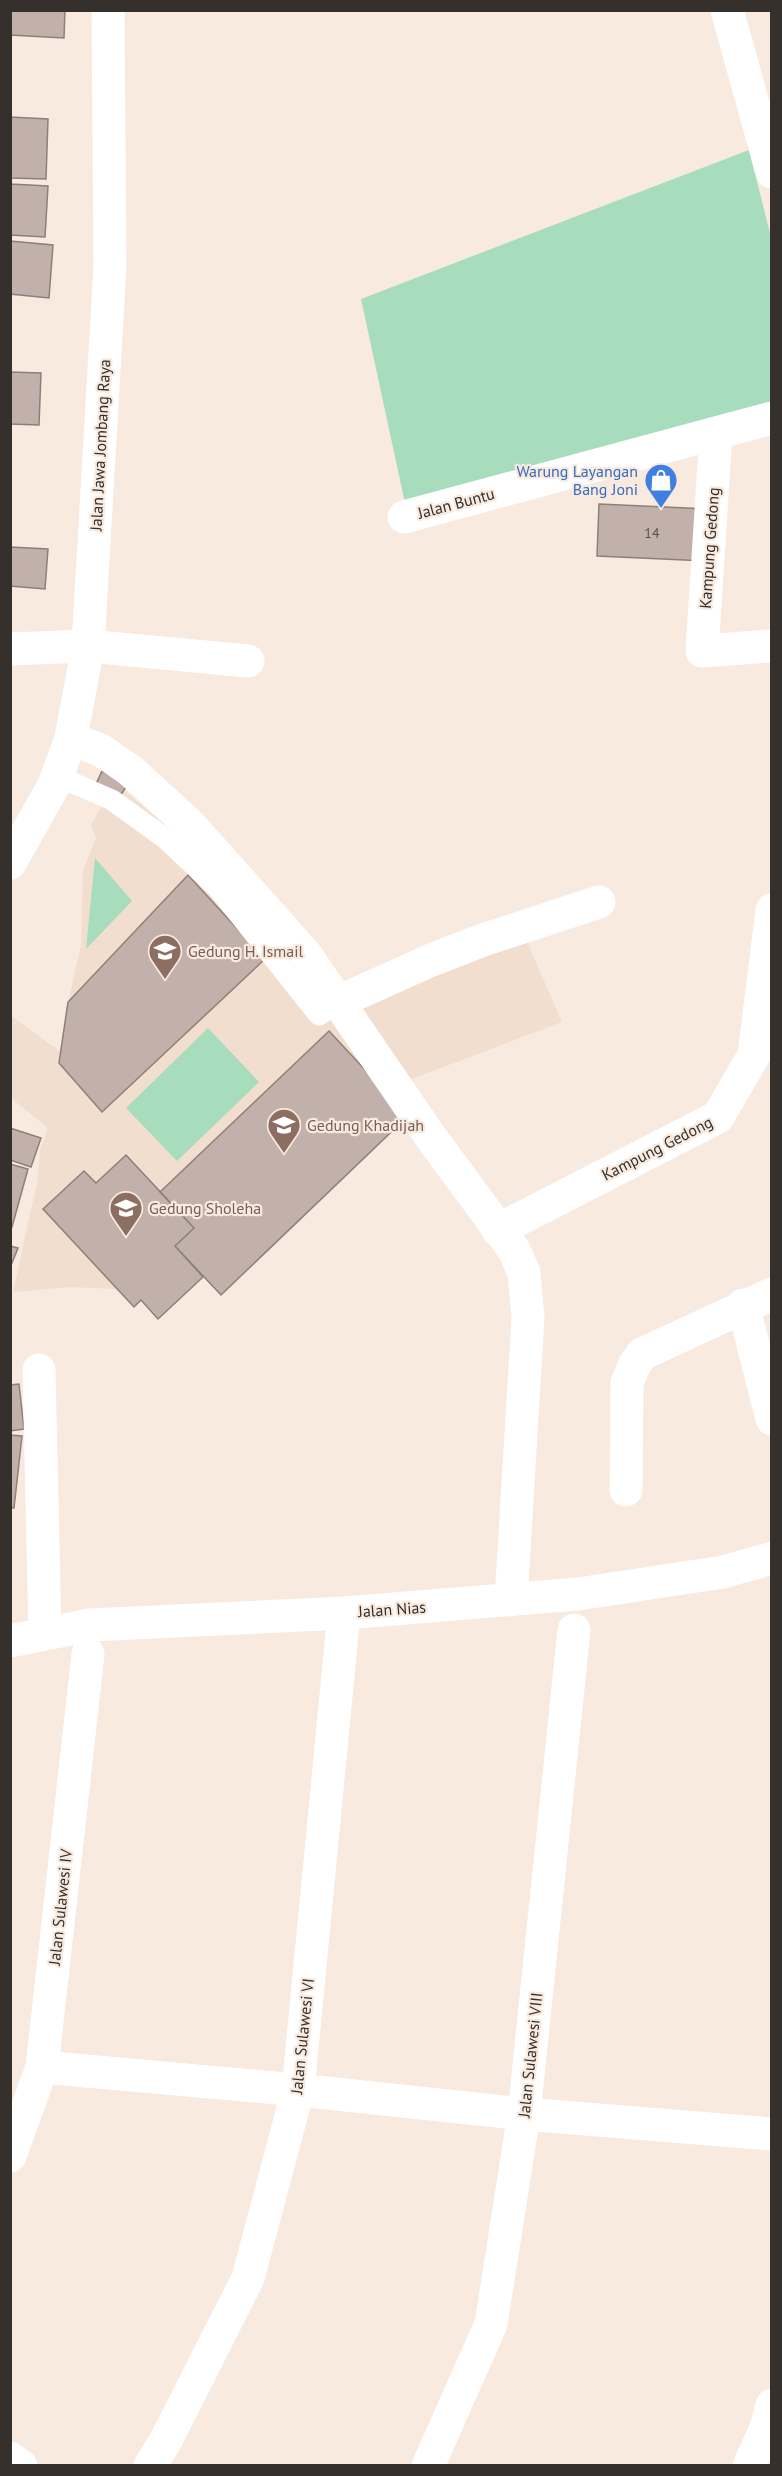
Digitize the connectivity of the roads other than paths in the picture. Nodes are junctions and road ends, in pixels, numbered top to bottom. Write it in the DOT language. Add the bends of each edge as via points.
graph roads {
  1 [pos="108,10"];
  2 [pos="727,10"];
  3 [pos="771,171"];
  4 [pos="771,418"];
  5 [pos="716,433"];
  6 [pos="404,517"];
  7 [pos="88,646"];
  8 [pos="771,646"];
  9 [pos="10,649"];
  10 [pos="248,662"];
  11 [pos="71,738"];
  12 [pos="57,776"];
  13 [pos="10,863"];
  14 [pos="599,902"];
  15 [pos="771,910"];
  16 [pos="338,1002"];
  17 [pos="763,1052"];
  18 [pos="498,1230"];
  19 [pos="757,1300"];
  20 [pos="39,1370"];
  21 [pos="771,1419"];
  22 [pos="626,1490"];
  23 [pos="771,1558"];
  24 [pos="511,1600"];
  25 [pos="344,1613"];
  26 [pos="574,1630"];
  27 [pos="45,1634"];
  28 [pos="10,1641"];
  29 [pos="88,1654"];
  30 [pos="42,2067"];
  31 [pos="298,2090"];
  32 [pos="524,2114"];
  33 [pos="771,2134"];
  34 [pos="10,2156"];
  35 [pos="771,2405"];
  36 [pos="10,2458"];
  37 [pos="21,2466"];
  38 [pos="150,2466"];
  39 [pos="428,2466"];
  40 [pos="749,2466"];
  1 -- 7 [label="street, Jalan Jawa Jombang Raya" via="110,266"];
  2 -- 3 [label="street"];
  4 -- 5 [label="street"];
  5 -- 6 [label="street, Jalan Buntu"];
  5 -- 8 [label="street, Kampung Gedong" via="702,651"];
  7 -- 9 [label="street"];
  7 -- 10 [label="street"];
  7 -- 11 [label="street, Jalan Jawa Jombang Raya"];
  11 -- 12 [label="street, Jalan Jawa Jombang Raya"];
  11 -- 16 [label="street" via="102,751 131,771 190,826 306,955"];
  12 -- 13 [label="street, Jalan Jawa Jombang Raya"];
  12 -- 16 [label="lane" via="112,800 166,839 218,888 320,1015"];
  14 -- 16 [label="street" via="440,957"];
  15 -- 17 [label="street, Kampung Gedong"];
  16 -- 18 [label="street"];
  17 -- 18 [label="street, Kampung Gedong" via="718,1117"];
  18 -- 24 [label="street" via="514,1250 524,1273 528,1318"];
  19 -- 21 [label="street"];
  19 -- 22 [label="street" via="642,1354 634,1364 627,1383"];
  20 -- 27 [label="street"];
  23 -- 24 [label="street, Jalan Nias" via="723,1572"];
  24 -- 25 [label="street, Jalan Nias"];
  25 -- 27 [label="street, Jalan Nias" via="90,1625"];
  25 -- 31 [label="street, Jalan Sulawesi VI"];
  26 -- 32 [label="street, Jalan Sulawesi VIII"];
  27 -- 28 [label="street, Jalan Nias"];
  29 -- 30 [label="street, Jalan Sulawesi IV"];
  30 -- 31 [label="street"];
  30 -- 34 [label="street, Jalan Sulawesi IV"];
  31 -- 32 [label="street"];
  31 -- 38 [label="street, Jalan Sulawesi VI" via="248,2278"];
  32 -- 33 [label="street"];
  32 -- 39 [label="street, Jalan Sulawesi VIII" via="491,2324"];
  35 -- 40 [label="street" via="766,2428"];
  36 -- 37 [label="street"];
}
